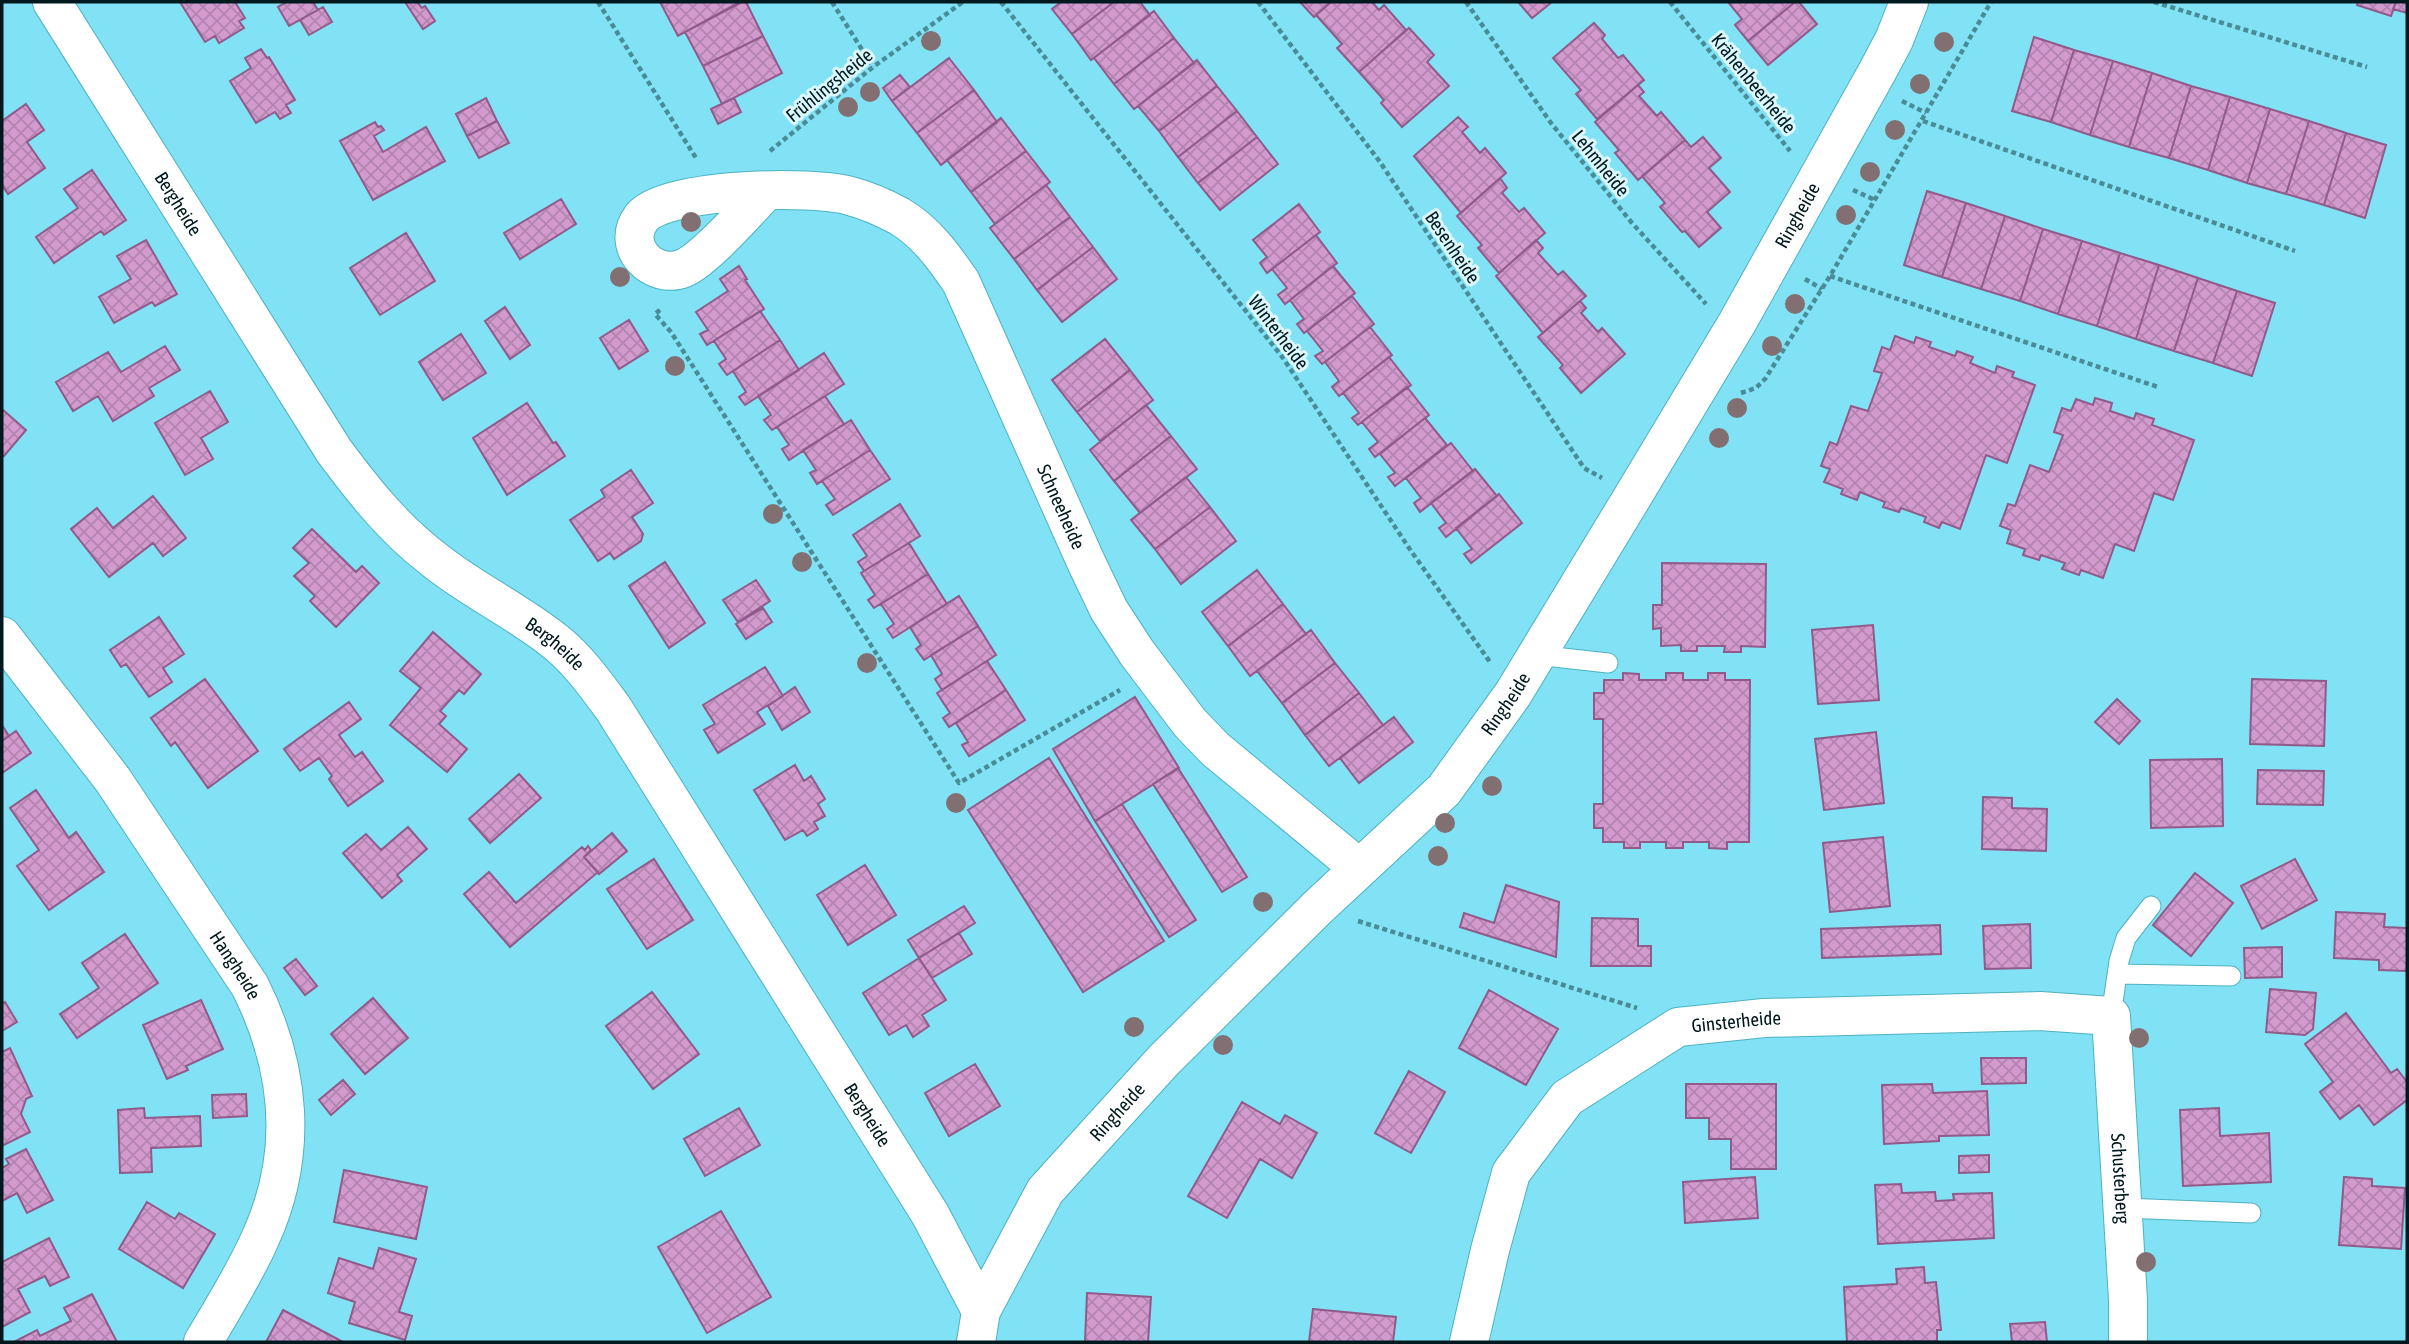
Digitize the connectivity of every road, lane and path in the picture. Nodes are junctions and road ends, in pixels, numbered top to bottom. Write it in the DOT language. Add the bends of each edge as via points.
graph roads {
  1 [pos="52,2"];
  2 [pos="598,2"];
  3 [pos="832,2"];
  4 [pos="963,2"];
  5 [pos="1001,2"];
  6 [pos="1258,2"];
  7 [pos="1466,2"];
  8 [pos="1670,2"];
  9 [pos="1991,2"];
  10 [pos="2154,2"];
  11 [pos="1900,8"];
  12 [pos="873,67"];
  13 [pos="2367,67"];
  14 [pos="1923,121"];
  15 [pos="764,175"];
  16 [pos="1820,175"];
  17 [pos="716,194"];
  18 [pos="2295,251"];
  19 [pos="683,268"];
  20 [pos="1830,276"];
  21 [pos="1737,323"];
  22 [pos="2158,387"];
  23 [pos="1695,393"];
  24 [pos="1633,496"];
  25 [pos="2,636"];
  26 [pos="1536,655"];
  27 [pos="1608,663"];
  28 [pos="1150,671"];
  29 [pos="1513,694"];
  30 [pos="1359,868"];
  31 [pos="2151,906"];
  32 [pos="1317,908"];
  33 [pos="2117,974"];
  34 [pos="2231,976"];
  35 [pos="2111,1016"];
  36 [pos="1694,1025"];
  37 [pos="2123,1208"];
  38 [pos="2251,1213"];
  39 [pos="979,1326"];
  40 [pos="203,1342"];
  41 [pos="1469,1342"];
  42 [pos="2128,1342"];
  1 -- 39 [label="street, Bergheide" via="334,451 366,494 433,559 559,645 613,708 930,1214"];
  2 -- 17 [label="path"];
  3 -- 12 [label="path"];
  4 -- 12 [label="path, Frühlingsheide"];
  5 -- 29 [label="path, Winterheide" via="1283,358 1410,551"];
  6 -- 24 [label="path, Besenheide" via="1380,162 1584,468"];
  7 -- 21 [label="path, Lehmheide" via="1550,123 1633,223 1703,302"];
  8 -- 16 [label="path, Krähenbeerheide" via="1803,167"];
  9 -- 14 [label="path"];
  10 -- 13 [label="path"];
  11 -- 16 [label="street, Ringheide" via="1889,51"];
  12 -- 15 [label="path, Frühlingsheide"];
  14 -- 18 [label="path"];
  14 -- 20 [label="path"];
  15 -- 17 [label="street, Schneeheide"];
  15 -- 19 [label="street" via="695,262"];
  15 -- 28 [label="street, Schneeheide" via="849,195 900,217 948,262 975,312 1109,610"];
  16 -- 21 [label="street, Ringheide"];
  17 -- 19 [label="street, Schneeheide" via="665,203 640,220 636,240 641,258 659,270"];
  19 -- 28 [label="path" via="677,293 655,314 671,332 959,783"];
  20 -- 22 [label="path"];
  20 -- 23 [label="path" via="1756,388 1733,395"];
  21 -- 23 [label="street, Ringheide"];
  23 -- 24 [label="street, Ringheide"];
  24 -- 26 [label="street, Ringheide"];
  25 -- 40 [label="street, Hangheide" via="113,780 250,986 275,1044 286,1132 278,1186 253,1254"];
  26 -- 27 [label="lane"];
  26 -- 29 [label="street, Ringheide"];
  28 -- 30 [label="street, Schneeheide" via="1215,750"];
  29 -- 30 [label="street, Ringheide" via="1444,790"];
  30 -- 32 [label="street, Ringheide"];
  31 -- 33 [label="lane" via="2126,938"];
  32 -- 36 [label="path"];
  32 -- 39 [label="street, Ringheide" via="1163,1061 1045,1191"];
  33 -- 34 [label="lane"];
  33 -- 35 [label="lane"];
  35 -- 36 [label="street, Ginsterheide" via="2039,1010 1764,1018"];
  35 -- 37 [label="street, Schusterberg"];
  36 -- 41 [label="street, Ginsterheide" via="1678,1027 1567,1098 1511,1173"];
  37 -- 38 [label="lane"];
  37 -- 42 [label="street, Schusterberg"];
}
